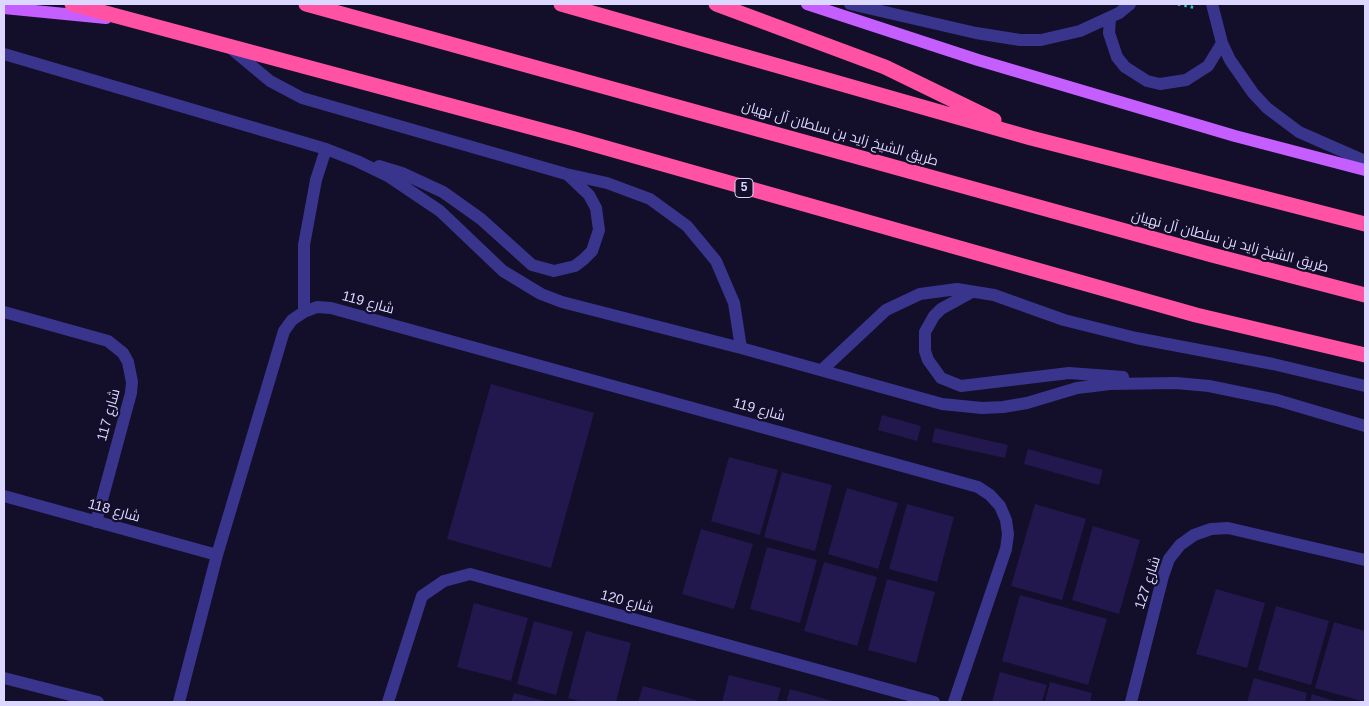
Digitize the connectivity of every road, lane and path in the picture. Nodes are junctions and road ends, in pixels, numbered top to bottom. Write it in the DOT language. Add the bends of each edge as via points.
graph roads {
  1 [pos="72,4"];
  2 [pos="306,4"];
  3 [pos="561,4"];
  4 [pos="716,4"];
  5 [pos="806,4"];
  6 [pos="850,4"];
  7 [pos="1130,4"];
  8 [pos="1212,4"];
  9 [pos="4,8"];
  10 [pos="1110,18"];
  11 [pos="124,19"];
  12 [pos="1222,43"];
  13 [pos="228,46"];
  14 [pos="4,54"];
  15 [pos="1031,138"];
  16 [pos="326,149"];
  17 [pos="357,161"];
  18 [pos="1365,161"];
  19 [pos="1365,170"];
  20 [pos="566,174"];
  21 [pos="1365,224"];
  22 [pos="976,290"];
  23 [pos="1365,295"];
  24 [pos="4,312"];
  25 [pos="304,312"];
  26 [pos="741,348"];
  27 [pos="1365,355"];
  28 [pos="822,370"];
  29 [pos="1143,382"];
  30 [pos="1365,386"];
  31 [pos="1365,426"];
  32 [pos="4,496"];
  33 [pos="96,522"];
  34 [pos="217,555"];
  35 [pos="1365,560"];
  36 [pos="4,678"];
  37 [pos="98,702"];
  38 [pos="179,702"];
  39 [pos="388,702"];
  40 [pos="934,702"];
  41 [pos="954,702"];
  42 [pos="1131,702"];
  1 -- 11 [label="highway"];
  2 -- 23 [label="highway, طريق الشيخ زايد بن سلطان آل نهيان"];
  3 -- 15 [label="highway"];
  4 -- 15 [label="highway" via="885,67"];
  5 -- 19 [label="main road" via="988,62"];
  6 -- 10 [label="street" via="1020,40 1061,37"];
  7 -- 10 [label="street"];
  8 -- 12 [label="street"];
  9 -- 11 [label="main road"];
  10 -- 12 [label="street" via="1109,33 1117,57 1125,67 1147,81 1173,84 1186,80 1208,66"];
  11 -- 13 [label="highway, 5"];
  12 -- 18 [label="street" via="1241,78 1267,108 1299,132"];
  13 -- 20 [label="street" via="270,81 302,98"];
  13 -- 27 [label="highway, 5" via="572,138 1196,315"];
  14 -- 16 [label="street"];
  15 -- 21 [label="highway"];
  16 -- 17 [label="street"];
  16 -- 25 [label="street" via="316,180 304,245"];
  17 -- 20 [label="street" via="402,173 444,192 481,219 532,265 554,271 565,270 584,259 592,251 599,230 596,208 589,195"];
  17 -- 26 [label="street" via="414,193 464,232 504,271 541,294"];
  20 -- 26 [label="street" via="629,190 657,203 687,226 716,261 726,281 737,318"];
  22 -- 28 [label="street" via="938,290 902,300 872,321"];
  22 -- 29 [label="street" via="941,309 925,332 928,360 941,378 950,383 972,386 1027,376 1069,373 1118,376"];
  22 -- 30 [label="street" via="1100,330 1273,364"];
  24 -- 33 [label="street, شارع 117" via="108,341 128,362 131,393"];
  25 -- 34 [label="street" via="292,320 284,332"];
  25 -- 41 [label="street, شارع 119" via="317,307 331,308 978,487 990,494 1006,520 1006,549"];
  26 -- 28 [label="street"];
  28 -- 29 [label="street" via="942,404 982,408 1028,403 1077,388"];
  29 -- 31 [label="street" via="1176,382 1242,392"];
  32 -- 33 [label="street, شارع 118"];
  33 -- 34 [label="street, شارع 118"];
  34 -- 38 [label="street"];
  35 -- 42 [label="street, شارع 127" via="1228,528 1194,535 1180,545 1169,560"];
  36 -- 37 [label="street"];
  39 -- 40 [label="street, شارع 120" via="422,596 444,581 470,574"];
}
